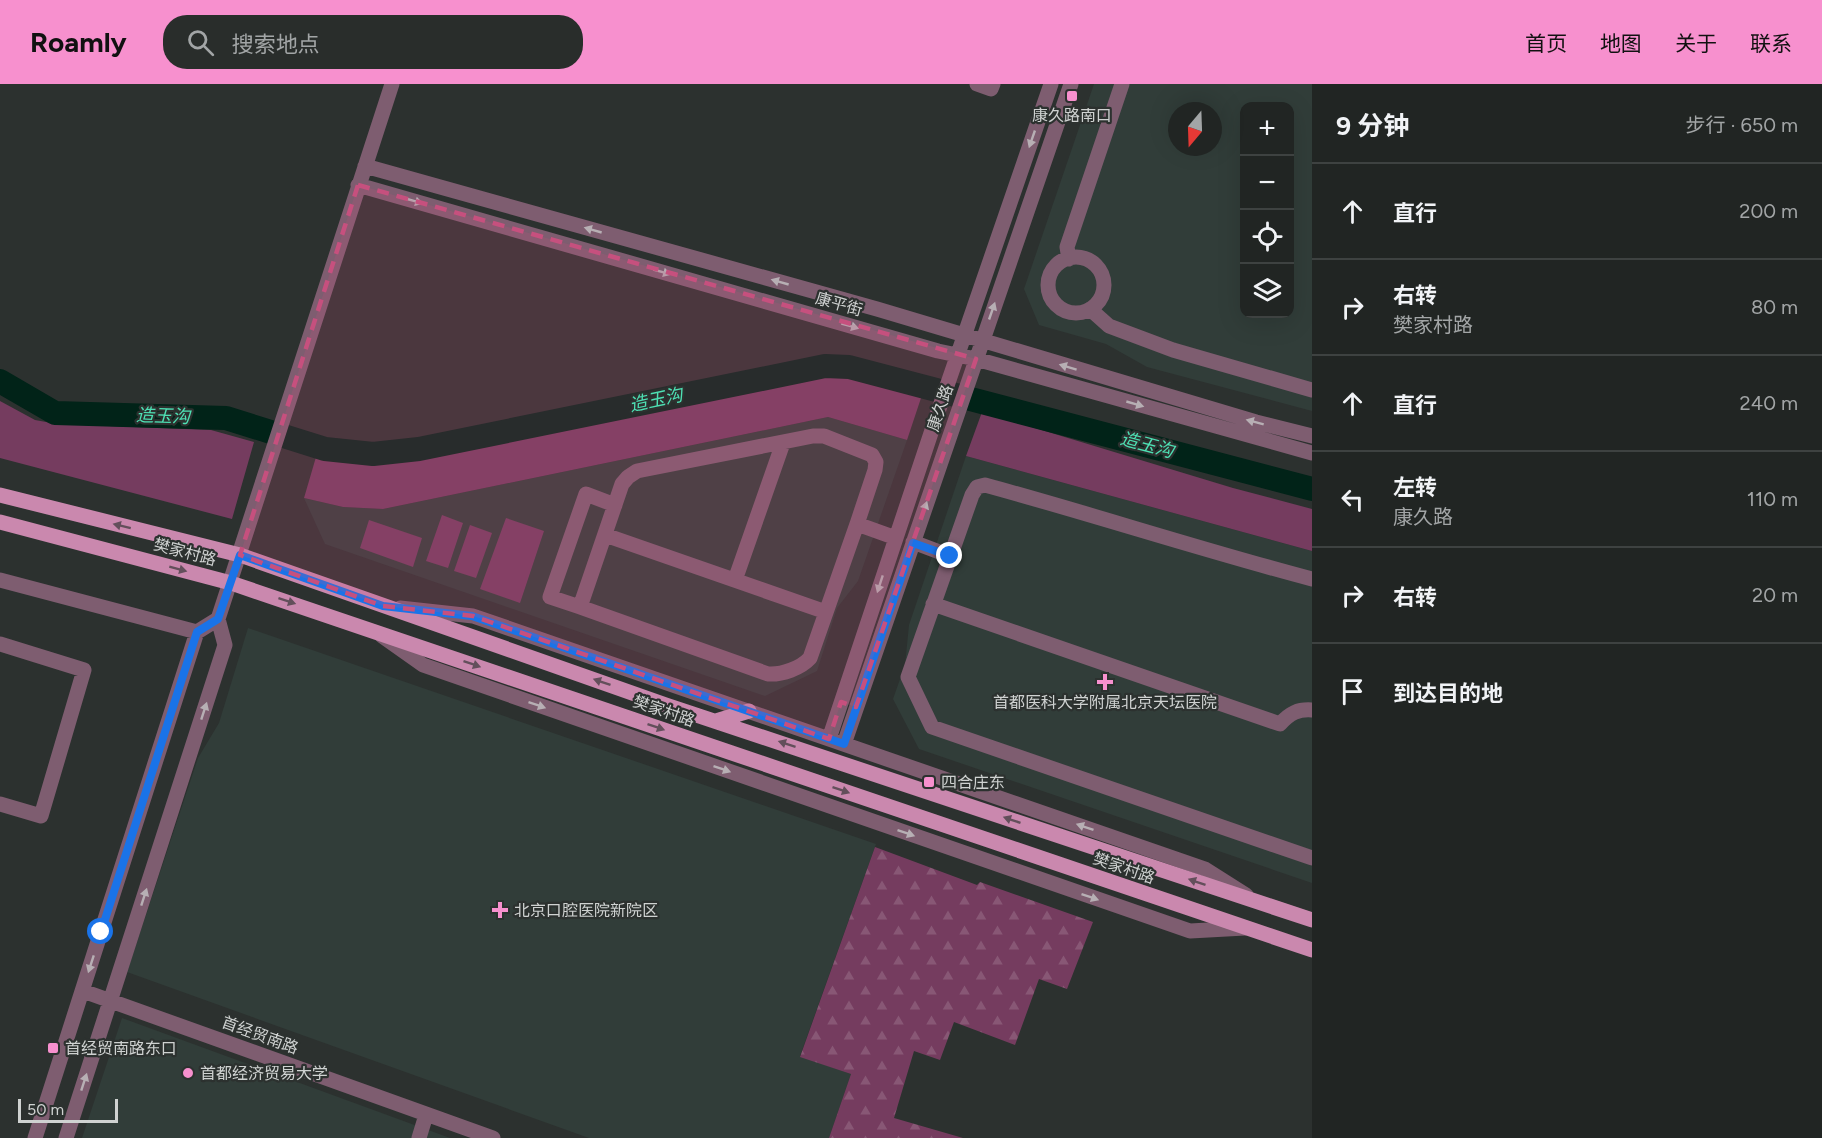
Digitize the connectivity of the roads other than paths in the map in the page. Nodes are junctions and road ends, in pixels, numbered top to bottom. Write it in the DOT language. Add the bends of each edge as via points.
graph roads {
  1 [pos="392,84"];
  2 [pos="977,84"];
  3 [pos="993,84"];
  4 [pos="1051,84"];
  5 [pos="1071,84"];
  6 [pos="1122,84"];
  7 [pos="364,166"];
  8 [pos="358,185"];
  9 [pos="1069,258"];
  10 [pos="1090,309"];
  11 [pos="964,335"];
  12 [pos="982,341"];
  13 [pos="957,355"];
  14 [pos="976,359"];
  15 [pos="1312,390"];
  16 [pos="1312,436"];
  17 [pos="783,443"];
  18 [pos="1312,453"];
  19 [pos="0,495"];
  20 [pos="615,505"];
  21 [pos="0,522"];
  22 [pos="857,524"];
  23 [pos="605,535"];
  24 [pos="896,538"];
  25 [pos="913,543"];
  26 [pos="240,555"];
  27 [pos="950,556"];
  28 [pos="0,579"];
  29 [pos="1312,579"];
  30 [pos="735,580"];
  31 [pos="231,583"];
  32 [pos="933,604"];
  33 [pos="383,606"];
  34 [pos="580,607"];
  35 [pos="826,612"];
  36 [pos="218,619"];
  37 [pos="197,632"];
  38 [pos="0,644"];
  39 [pos="841,702"];
  40 [pos="856,707"];
  41 [pos="1312,710"];
  42 [pos="749,711"];
  43 [pos="716,721"];
  44 [pos="836,741"];
  45 [pos="0,804"];
  46 [pos="1312,858"];
  47 [pos="1253,900"];
  48 [pos="1312,920"];
  49 [pos="1312,950"];
  50 [pos="83,990"];
  51 [pos="111,999"];
  52 [pos="426,1115"];
  53 [pos="35,1138"];
  54 [pos="66,1138"];
  55 [pos="419,1138"];
  56 [pos="493,1138"];
  1 -- 7 [label="street"];
  2 -- 3 [label="street" via="991,89"];
  4 -- 11 [label="street, 康久路, one-way"];
  12 -- 5 [label="street, 康久路, one-way"];
  6 -- 9 [label="street" via="1067,247"];
  7 -- 8 [label="street"];
  11 -- 7 [label="street, 康平街, one-way"];
  8 -- 13 [label="street, 康平街, one-way"];
  8 -- 26 [label="street"];
  9 -- 10 [label="street" via="1086,260 1099,271 1103,288"];
  9 -- 10 [label="street" via="1053,269 1049,277 1050,296 1062,310 1081,313"];
  10 -- 15 [label="street" via="1109,326 1173,350"];
  11 -- 12 [label="street, 康平街"];
  11 -- 13 [label="street, 康久路"];
  12 -- 14 [label="street, 康久路"];
  16 -- 12 [label="street, 康平街, one-way"];
  13 -- 14 [label="street, 康平街"];
  13 -- 24 [label="street, 康久路"];
  14 -- 18 [label="street, 康平街, one-way"];
  25 -- 14 [label="street, 康久路, one-way"];
  17 -- 20 [label="street" via="637,471 622,484"];
  17 -- 22 [label="street" via="824,436 872,455 875,470"];
  17 -- 30 [label="street"];
  26 -- 19 [label="main road, 樊家村路, one-way"];
  20 -- 23 [label="street"];
  20 -- 34 [label="street" via="586,494 550,597"];
  21 -- 31 [label="main road, 樊家村路, one-way"];
  22 -- 24 [label="street"];
  22 -- 35 [label="street"];
  23 -- 30 [label="street"];
  23 -- 34 [label="street"];
  24 -- 39 [label="street, 康久路, one-way"];
  25 -- 27 [label="street"];
  25 -- 40 [label="street, 康久路"];
  26 -- 31 [label="street"];
  26 -- 33 [label="main road, 樊家村路"];
  27 -- 29 [label="street" via="972,495 976,487 985,484"];
  27 -- 32 [label="street"];
  28 -- 37 [label="street"];
  30 -- 35 [label="street"];
  31 -- 36 [label="street"];
  31 -- 49 [label="main road, 樊家村路, one-way"];
  32 -- 41 [label="street" via="1280,724 1293,712"];
  32 -- 46 [label="street" via="908,677 932,727"];
  33 -- 42 [label="street" via="472,616"];
  43 -- 33 [label="main road, 樊家村路, one-way"];
  34 -- 35 [label="street" via="775,675 804,665 810,658"];
  36 -- 37 [label="street"];
  51 -- 36 [label="street, one-way" via="225,645"];
  37 -- 50 [label="street, one-way"];
  38 -- 45 [label="street" via="84,670 42,816"];
  39 -- 40 [label="street"];
  39 -- 44 [label="street, 康久路"];
  40 -- 44 [label="street, 康久路"];
  42 -- 43 [label="main road"];
  42 -- 44 [label="street"];
  47 -- 43 [label="main road, 樊家村路, one-way"];
  47 -- 44 [label="street, one-way" via="1205,869"];
  47 -- 48 [label="main road, 樊家村路"];
  50 -- 51 [label="street, 首经贸南路"];
  50 -- 53 [label="street"];
  51 -- 52 [label="street, 首经贸南路"];
  54 -- 51 [label="street, one-way"];
  52 -- 55 [label="street"];
  52 -- 56 [label="street, 首经贸南路"];
}
